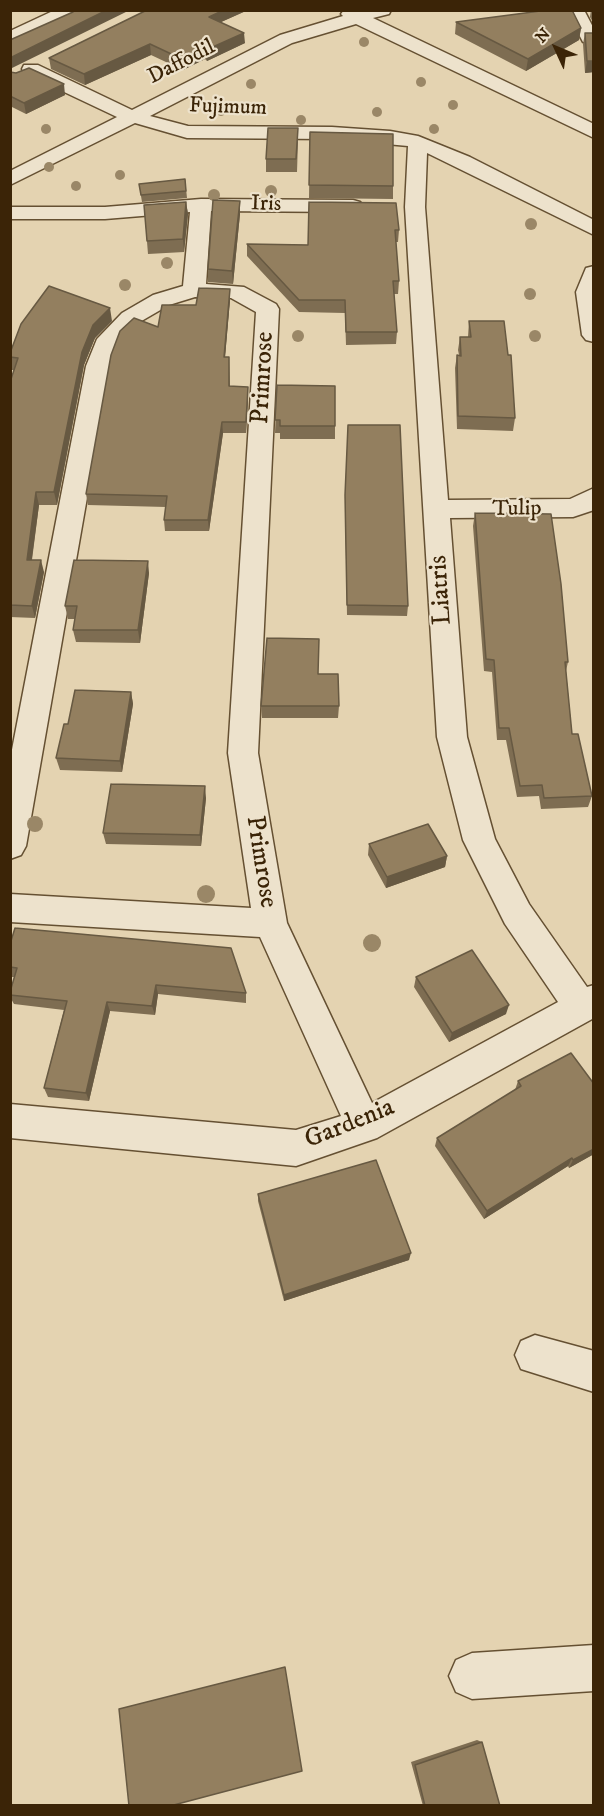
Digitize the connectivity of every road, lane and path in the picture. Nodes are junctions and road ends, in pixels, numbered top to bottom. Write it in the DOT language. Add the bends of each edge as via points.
graph roads {
  1 [pos="70,10"];
  2 [pos="383,10"];
  3 [pos="575,10"];
  4 [pos="351,14"];
  5 [pos="10,38"];
  6 [pos="589,38"];
  7 [pos="51,60"];
  8 [pos="31,69"];
  9 [pos="10,80"];
  10 [pos="130,116"];
  11 [pos="594,132"];
  12 [pos="418,142"];
  13 [pos="10,179"];
  14 [pos="201,205"];
  15 [pos="367,207"];
  16 [pos="10,213"];
  17 [pos="594,229"];
  18 [pos="594,273"];
  19 [pos="194,291"];
  20 [pos="594,335"];
  21 [pos="594,497"];
  22 [pos="437,509"];
  23 [pos="10,846"];
  24 [pos="10,908"];
  25 [pos="270,923"];
  26 [pos="587,1004"];
  27 [pos="10,1121"];
  28 [pos="364,1126"];
  29 [pos="535,1355"];
  30 [pos="594,1372"];
  31 [pos="594,1668"];
  32 [pos="472,1676"];
  1 -- 5 [label="street"];
  2 -- 4 [label="street, Daffodil"];
  3 -- 6 [label="street"];
  4 -- 10 [label="street, Daffodil" via="285,39"];
  4 -- 11 [label="street"];
  7 -- 8 [label="street"];
  8 -- 9 [label="street"];
  8 -- 10 [label="street, Fujimum"];
  10 -- 12 [label="street, Fujimum" via="187,132 332,133 390,136"];
  10 -- 13 [label="street, Daffodil"];
  12 -- 17 [label="street, Fujimum"];
  12 -- 22 [label="street, Liatris" via="403,207"];
  14 -- 15 [label="street, Iris"];
  14 -- 16 [label="street, Iris" via="105,213"];
  14 -- 19 [label="street"];
  18 -- 20 [label="street" via="587,292"];
  19 -- 23 [label="street, Primrose" via="161,300 130,318 109,339 98,366"];
  19 -- 25 [label="street, Primrose" via="236,292 268,309 243,753"];
  21 -- 22 [label="street, Tulip" via="573,508"];
  22 -- 26 [label="street, Liatris" via="452,737 479,840 517,914"];
  24 -- 25 [label="street, Primrose"];
  25 -- 28 [label="street, Primrose"];
  26 -- 28 [label="street, Gardenia"];
  27 -- 28 [label="street, Gardenia" via="296,1148"];
  29 -- 30 [label="street"];
  31 -- 32 [label="street"];
}
